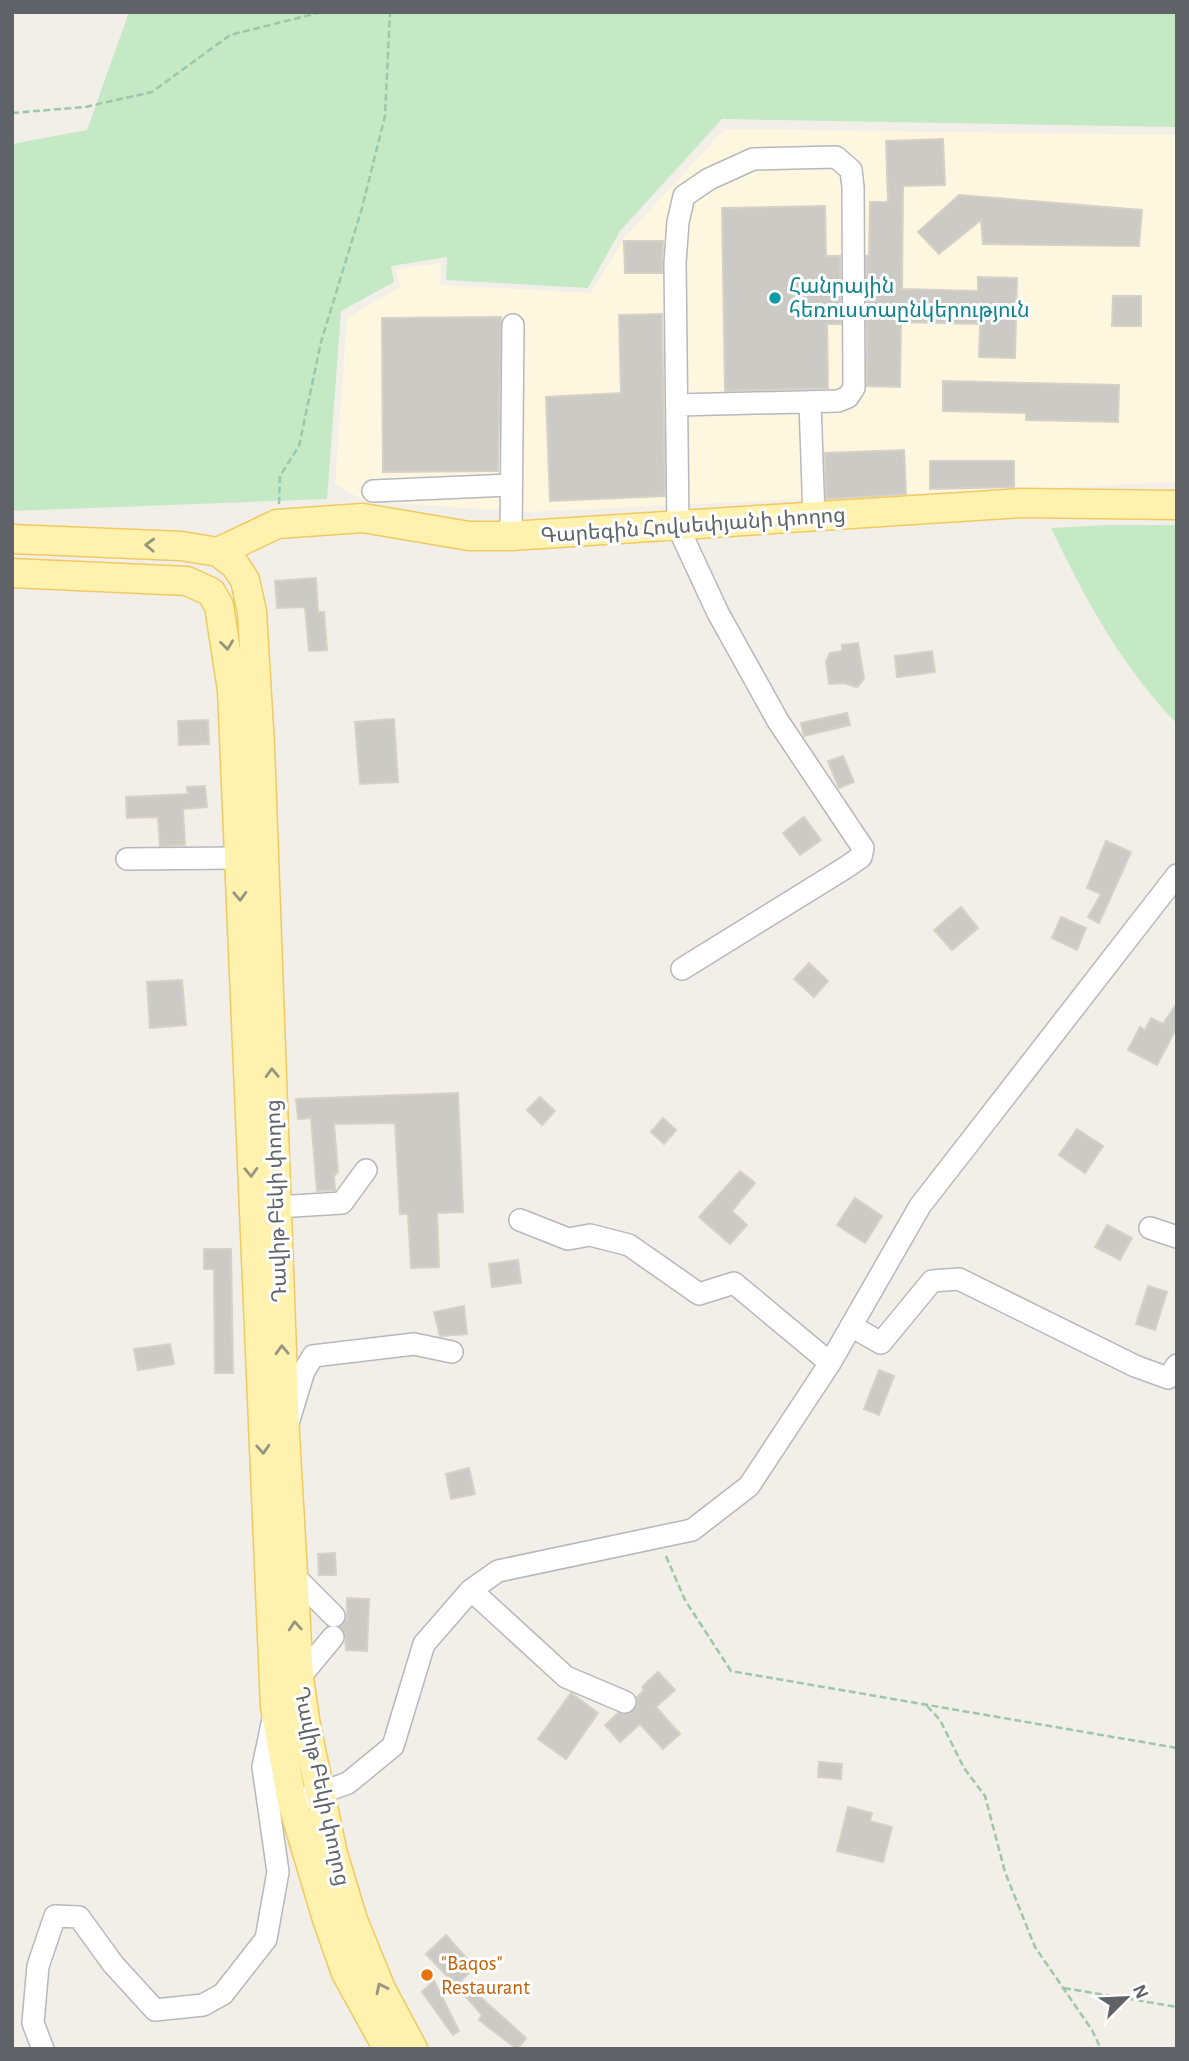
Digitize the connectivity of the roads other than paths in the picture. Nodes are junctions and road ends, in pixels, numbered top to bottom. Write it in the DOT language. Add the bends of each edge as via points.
graph roads {
  1 [pos="513,325"];
  2 [pos="810,402"];
  3 [pos="678,405"];
  4 [pos="511,485"];
  5 [pos="373,491"];
  6 [pos="1177,505"];
  7 [pos="814,518"];
  8 [pos="678,527"];
  9 [pos="511,536"];
  10 [pos="12,539"];
  11 [pos="218,552"];
  12 [pos="12,573"];
  13 [pos="200,587"];
  14 [pos="238,858"];
  15 [pos="127,859"];
  16 [pos="1177,875"];
  17 [pos="682,969"];
  18 [pos="366,1170"];
  19 [pos="264,1207"];
  20 [pos="520,1220"];
  21 [pos="1150,1228"];
  22 [pos="1177,1237"];
  23 [pos="851,1326"];
  24 [pos="452,1352"];
  25 [pos="831,1363"];
  26 [pos="1174,1375"];
  27 [pos="285,1435"];
  28 [pos="292,1574"];
  29 [pos="471,1590"];
  30 [pos="299,1678"];
  31 [pos="625,1702"];
  32 [pos="275,1707"];
  33 [pos="320,1795"];
  34 [pos="292,1802"];
  35 [pos="43,2049"];
  36 [pos="388,2049"];
  37 [pos="413,2049"];
  1 -- 4 [label="street"];
  2 -- 3 [label="street"];
  2 -- 3 [label="street" via="838,401 854,388 853,187 851,170 836,157 753,159 684,196 675,263"];
  2 -- 7 [label="street"];
  3 -- 8 [label="street"];
  4 -- 5 [label="street"];
  4 -- 9 [label="street"];
  6 -- 7 [label="main road, Գարեգին Հովսեփյանի փողոց" via="1053,502"];
  7 -- 8 [label="main road, Գարեգին Հովսեփյանի փողոց"];
  8 -- 9 [label="main road, Գարեգին Հովսեփյանի փողոց"];
  8 -- 17 [label="street" via="718,613 778,722 863,848 861,857 845,868"];
  9 -- 11 [label="main road, Գարեգին Հովսեփյանի փողոց" via="469,536 363,518 277,524"];
  11 -- 10 [label="main road, one-way"];
  11 -- 13 [label="main road"];
  19 -- 11 [label="main road, Դավիթ Բեկի փողոց, one-way" via="260,746 252,612 245,580"];
  12 -- 13 [label="main road" via="187,582"];
  13 -- 14 [label="main road, Դավիթ Բեկի փողոց, one-way" via="211,592 225,630 232,690"];
  14 -- 15 [label="street"];
  14 -- 19 [label="main road, Դավիթ Բեկի փողոց, one-way"];
  16 -- 23 [label="street" via="920,1206"];
  18 -- 19 [label="street" via="342,1203"];
  27 -- 19 [label="main road, Դավիթ Բեկի փողոց, one-way"];
  19 -- 32 [label="main road, Դավիթ Բեկի փողոց, one-way"];
  20 -- 25 [label="street" via="568,1239 590,1235 629,1245 699,1294 734,1283"];
  21 -- 22 [label="street"];
  23 -- 25 [label="street"];
  23 -- 26 [label="street" via="881,1343 932,1281 959,1279 1135,1366"];
  24 -- 27 [label="street" via="414,1344 313,1356"];
  25 -- 29 [label="street" via="749,1486 692,1530 498,1571"];
  27 -- 28 [label="main road, Դավիթ Բեկի փողոց"];
  30 -- 28 [label="main road, Դավիթ Բեկի փողոց, one-way"];
  28 -- 30 [label="street" via="334,1627"];
  29 -- 31 [label="street" via="566,1677"];
  29 -- 33 [label="street" via="424,1644 393,1746 348,1783"];
  30 -- 33 [label="main road, Դավիթ Բեկի փողոց"];
  32 -- 34 [label="main road, Դավիթ Բեկի փողոց"];
  32 -- 35 [label="street" via="263,1767 278,1872 266,1939 223,1994 203,2005 155,2010 113,1964 79,1916 55,1916 38,1966 33,2023"];
  33 -- 34 [label="street"];
  37 -- 33 [label="main road, Դավիթ Բեկի փողոց, one-way" via="365,1953 333,1854"];
  34 -- 36 [label="main road, Դավիթ Բեկի փողոց" via="346,1973"];
}
